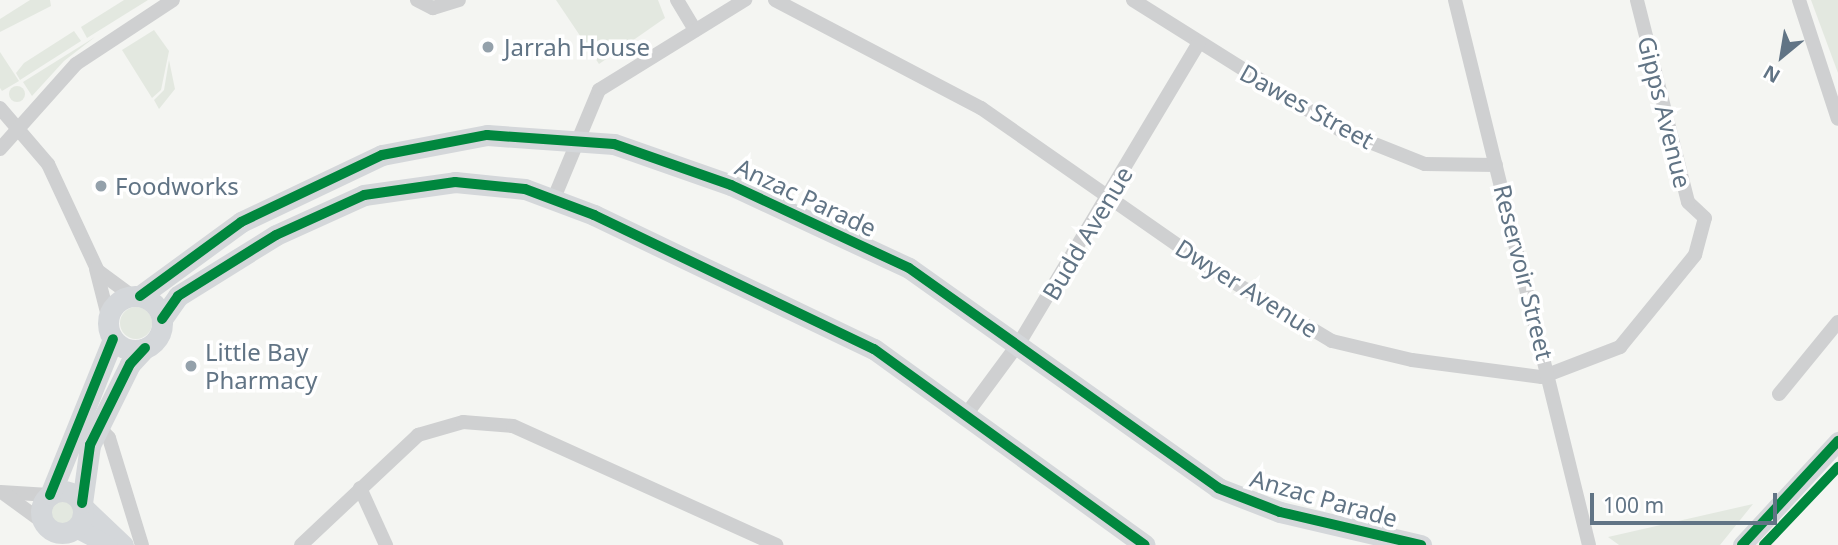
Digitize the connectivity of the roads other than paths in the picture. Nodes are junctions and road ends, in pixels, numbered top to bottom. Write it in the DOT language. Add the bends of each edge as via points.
graph roads {
  1 [pos="173,0"];
  2 [pos="417,0"];
  3 [pos="459,0"];
  4 [pos="677,0"];
  5 [pos="745,0"];
  6 [pos="775,0"];
  7 [pos="1133,0"];
  8 [pos="1455,0"];
  9 [pos="1637,0"];
  10 [pos="1799,0"];
  11 [pos="695,30"];
  12 [pos="1199,43"];
  13 [pos="0,108"];
  14 [pos="1838,119"];
  15 [pos="20,125"];
  16 [pos="578,138"];
  17 [pos="0,149"];
  18 [pos="1496,165"];
  19 [pos="1109,194"];
  20 [pos="554,198"];
  21 [pos="1705,218"];
  22 [pos="96,269"];
  23 [pos="136,296"];
  24 [pos="108,316"];
  25 [pos="162,319"];
  26 [pos="1838,321"];
  27 [pos="113,340"];
  28 [pos="1018,345"];
  29 [pos="145,348"];
  30 [pos="1550,376"];
  31 [pos="1779,394"];
  32 [pos="965,416"];
  33 [pos="98,426"];
  34 [pos="1838,441"];
  35 [pos="360,488"];
  36 [pos="2,493"];
  37 [pos="49,495"];
  38 [pos="82,504"];
  39 [pos="46,532"];
  40 [pos="71,535"];
  41 [pos="108,545"];
  42 [pos="124,545"];
  43 [pos="142,545"];
  44 [pos="302,545"];
  45 [pos="386,545"];
  46 [pos="776,545"];
  47 [pos="1145,545"];
  48 [pos="1421,545"];
  49 [pos="1589,545"];
  50 [pos="1742,545"];
  1 -- 15 [label="street" via="76,64"];
  2 -- 3 [label="street" via="435,8"];
  4 -- 11 [label="street"];
  5 -- 11 [label="street"];
  6 -- 19 [label="street, Dwyer Avenue" via="981,108"];
  7 -- 12 [label="street, Dawes Street"];
  8 -- 18 [label="street, Reservoir Street"];
  9 -- 21 [label="street, Gipps Avenue" via="1688,202"];
  10 -- 14 [label="street"];
  11 -- 16 [label="street" via="599,90"];
  12 -- 18 [label="street, Dawes Street" via="1302,109 1383,149 1425,164"];
  12 -- 19 [label="street, Budd Avenue"];
  13 -- 15 [label="street"];
  15 -- 17 [label="street"];
  15 -- 22 [label="street" via="76,214"];
  16 -- 20 [label="street"];
  16 -- 23 [label="main road, Anzac Parade" via="487,135 372,158 241,222"];
  16 -- 28 [label="main road, Anzac Parade" via="687,167 897,261"];
  18 -- 30 [label="street, Reservoir Street"];
  19 -- 28 [label="street, Budd Avenue"];
  19 -- 30 [label="street, Dwyer Avenue" via="1210,268 1332,341 1412,360"];
  20 -- 25 [label="main road" via="470,182 373,192 276,235 178,296"];
  20 -- 32 [label="main road" via="862,342"];
  21 -- 30 [label="street, Dwyer Avenue" via="1695,255 1638,328 1586,365"];
  22 -- 23 [label="street"];
  22 -- 24 [label="street"];
  23 -- 24 [label="main road"];
  23 -- 25 [label="main road" via="154,304"];
  24 -- 27 [label="main road"];
  25 -- 29 [label="main road" via="158,338"];
  26 -- 31 [label="street"];
  27 -- 29 [label="main road" via="128,349"];
  27 -- 37 [label="main road"];
  28 -- 32 [label="street, Budd Avenue"];
  28 -- 48 [label="main road, Anzac Parade" via="1218,488 1280,512"];
  29 -- 33 [label="main road" via="130,364"];
  30 -- 49 [label="street, Reservoir Street"];
  32 -- 47 [label="main road"];
  33 -- 38 [label="main road" via="83,465"];
  33 -- 43 [label="street" via="108,438"];
  34 -- 50 [label="main road"];
  35 -- 44 [label="street"];
  35 -- 45 [label="street"];
  35 -- 46 [label="street" via="418,435 463,422 513,426"];
  36 -- 37 [label="street"];
  36 -- 39 [label="street"];
  37 -- 38 [label="main road" via="67,491"];
  37 -- 39 [label="main road" via="41,510"];
  38 -- 40 [label="main road"];
  38 -- 42 [label="main road"];
  39 -- 40 [label="main road"];
  40 -- 41 [label="main road"];
}
